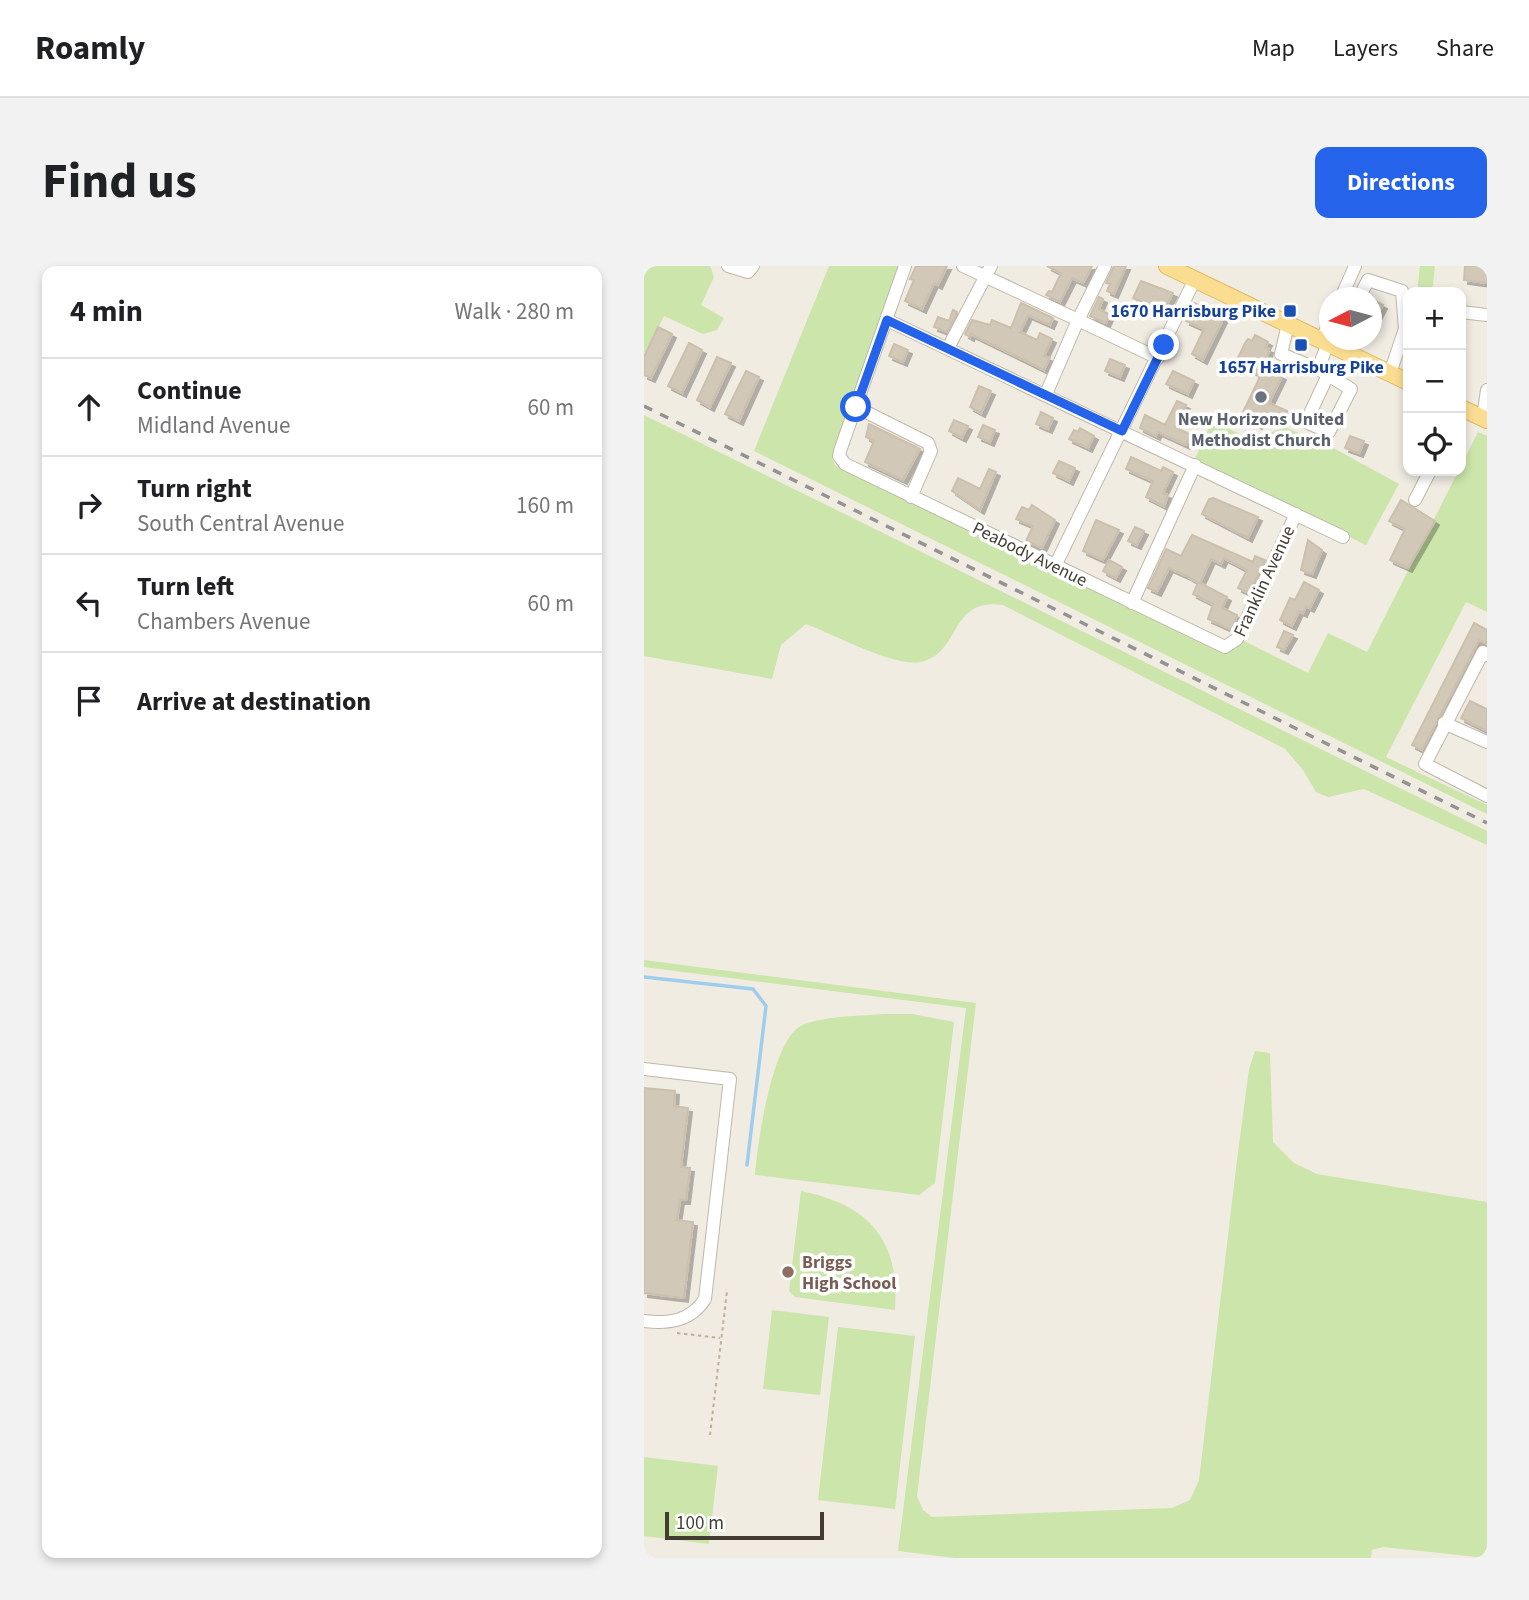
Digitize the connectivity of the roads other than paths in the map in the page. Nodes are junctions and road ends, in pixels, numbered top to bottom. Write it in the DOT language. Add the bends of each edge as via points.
graph roads {
  1 [pos="728,266"];
  2 [pos="753,266"];
  3 [pos="905,266"];
  4 [pos="963,266"];
  5 [pos="1105,266"];
  6 [pos="1167,266"];
  7 [pos="1355,266"];
  8 [pos="988,271"];
  9 [pos="1195,279"];
  10 [pos="1346,287"];
  11 [pos="1364,287"];
  12 [pos="1466,313"];
  13 [pos="1487,315"];
  14 [pos="887,320"];
  15 [pos="1078,320"];
  16 [pos="1288,324"];
  17 [pos="1319,337"];
  18 [pos="948,348"];
  19 [pos="1331,350"];
  20 [pos="1347,350"];
  21 [pos="1158,358"];
  22 [pos="1391,373"];
  23 [pos="1403,379"];
  24 [pos="1487,390"];
  25 [pos="1046,394"];
  26 [pos="856,407"];
  27 [pos="1466,411"];
  28 [pos="1485,419"];
  29 [pos="1122,431"];
  30 [pos="1195,465"];
  31 [pos="1427,476"];
  32 [pos="911,497"];
  33 [pos="1415,500"];
  34 [pos="1296,513"];
  35 [pos="1343,537"];
  36 [pos="1055,566"];
  37 [pos="1132,603"];
  38 [pos="1229,646"];
  39 [pos="1487,654"];
  40 [pos="1444,723"];
  41 [pos="1487,742"];
  42 [pos="1487,796"];
  43 [pos="644,1069"];
  44 [pos="644,1321"];
  1 -- 2 [label="street" via="748,272"];
  3 -- 14 [label="street"];
  4 -- 8 [label="street"];
  5 -- 15 [label="street"];
  6 -- 9 [label="main road"];
  7 -- 10 [label="street"];
  8 -- 15 [label="street"];
  8 -- 18 [label="street"];
  9 -- 16 [label="main road"];
  9 -- 21 [label="street"];
  11 -- 22 [label="street" via="1368,280 1402,291 1405,329"];
  12 -- 13 [label="street"];
  14 -- 18 [label="street"];
  14 -- 26 [label="street"];
  15 -- 21 [label="street"];
  15 -- 25 [label="street"];
  16 -- 17 [label="main road"];
  16 -- 19 [label="street" via="1281,354 1323,372"];
  18 -- 25 [label="street"];
  20 -- 22 [label="main road"];
  21 -- 29 [label="street"];
  22 -- 23 [label="main road"];
  24 -- 28 [label="street"];
  25 -- 29 [label="street"];
  26 -- 32 [label="street, Peabody Avenue" via="839,456 845,464"];
  26 -- 32 [label="street" via="928,443 931,450"];
  27 -- 28 [label="main road"];
  29 -- 30 [label="street"];
  29 -- 36 [label="street"];
  30 -- 34 [label="street"];
  30 -- 37 [label="street"];
  31 -- 33 [label="street"];
  32 -- 36 [label="street, Peabody Avenue"];
  34 -- 35 [label="street"];
  34 -- 38 [label="street, Franklin Avenue" via="1237,639"];
  36 -- 37 [label="street, Peabody Avenue"];
  37 -- 38 [label="street, Peabody Avenue"];
  39 -- 40 [label="street" via="1483,652"];
  40 -- 41 [label="street"];
  40 -- 42 [label="street" via="1425,764"];
  43 -- 44 [label="street" via="730,1079 705,1299 697,1312 683,1319"];
}
